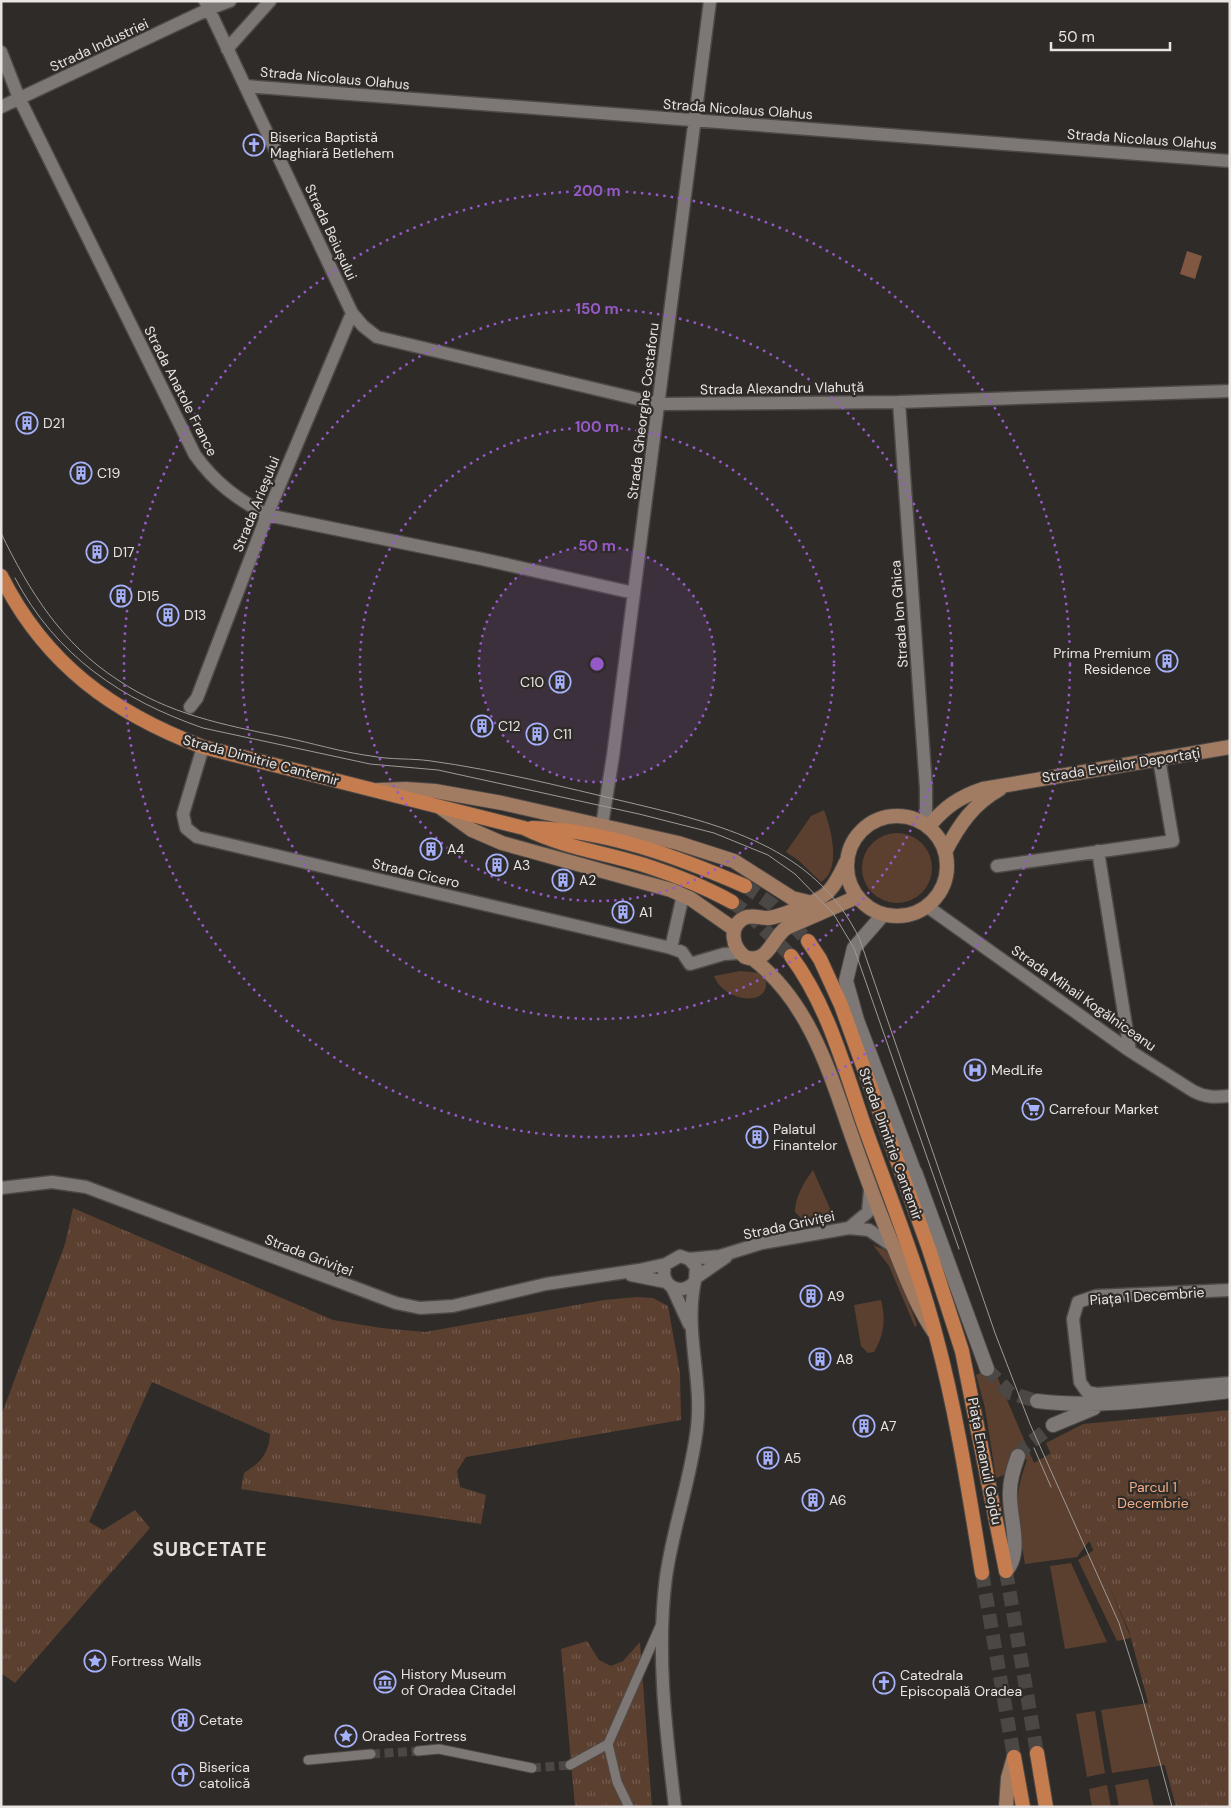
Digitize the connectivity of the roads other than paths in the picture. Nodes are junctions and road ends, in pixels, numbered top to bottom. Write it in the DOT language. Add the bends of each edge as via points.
graph roads {
  1 [pos="230,1"];
  2 [pos="270,1"];
  3 [pos="710,1"];
  4 [pos="207,5"];
  5 [pos="227,49"];
  6 [pos="1,52"];
  7 [pos="245,86"];
  8 [pos="19,98"];
  9 [pos="1,107"];
  10 [pos="694,121"];
  11 [pos="1230,161"];
  12 [pos="352,313"];
  13 [pos="1230,391"];
  14 [pos="899,402"];
  15 [pos="659,404"];
  16 [pos="267,515"];
  17 [pos="1,576"];
  18 [pos="634,593"];
  19 [pos="190,707"];
  20 [pos="203,747"];
  21 [pos="1230,747"];
  22 [pos="1159,759"];
  23 [pos="1011,783"];
  24 [pos="375,790"];
  25 [pos="436,804"];
  26 [pos="602,825"];
  27 [pos="928,826"];
  28 [pos="524,828"];
  29 [pos="946,852"];
  30 [pos="1098,852"];
  31 [pos="846,862"];
  32 [pos="997,866"];
  33 [pos="745,886"];
  34 [pos="683,895"];
  35 [pos="857,897"];
  36 [pos="732,902"];
  37 [pos="808,902"];
  38 [pos="928,907"];
  39 [pos="882,916"];
  40 [pos="734,934"];
  41 [pos="808,941"];
  42 [pos="671,948"];
  43 [pos="747,956"];
  44 [pos="791,956"];
  45 [pos="707,959"];
  46 [pos="1130,1051"];
  47 [pos="1230,1096"];
  48 [pos="913,1168"];
  49 [pos="8,1188"];
  50 [pos="870,1188"];
  51 [pos="908,1193"];
  52 [pos="1,1197"];
  53 [pos="849,1228"];
  54 [pos="894,1246"];
  55 [pos="735,1252"];
  56 [pos="690,1259"];
  57 [pos="666,1264"];
  58 [pos="616,1274"];
  59 [pos="696,1279"];
  60 [pos="669,1285"];
  61 [pos="1230,1290"];
  62 [pos="691,1331"];
  63 [pos="936,1335"];
  64 [pos="962,1352"];
  65 [pos="941,1357"];
  66 [pos="987,1369"];
  67 [pos="1230,1383"];
  68 [pos="1230,1391"];
  69 [pos="1037,1401"];
  70 [pos="1104,1405"];
  71 [pos="1054,1425"];
  72 [pos="1018,1456"];
  73 [pos="1006,1571"];
  74 [pos="982,1573"];
  75 [pos="662,1621"];
  76 [pos="608,1744"];
  77 [pos="418,1750"];
  78 [pos="1037,1753"];
  79 [pos="371,1754"];
  80 [pos="308,1760"];
  81 [pos="570,1765"];
  82 [pos="532,1768"];
  83 [pos="629,1807"];
  84 [pos="675,1807"];
  85 [pos="1006,1807"];
  86 [pos="1023,1807"];
  87 [pos="1046,1807"];
  1 -- 4 [label="street, Strada Industriei"];
  2 -- 5 [label="street"];
  3 -- 10 [label="street, Strada Gheorghe Costaforu"];
  4 -- 5 [label="street, Strada Beiușului"];
  4 -- 8 [label="street, Strada Industriei"];
  5 -- 7 [label="street, Strada Beiușului"];
  6 -- 8 [label="street, Strada Anatole France"];
  7 -- 10 [label="street, Strada Nicolaus Olahus"];
  7 -- 12 [label="street, Strada Beiușului"];
  8 -- 9 [label="street, Strada Industriei"];
  8 -- 16 [label="street, Strada Anatole France" via="195,455 222,488"];
  10 -- 11 [label="street, Strada Nicolaus Olahus"];
  10 -- 15 [label="street, Strada Gheorghe Costaforu"];
  12 -- 15 [label="street, Strada Alexandru Vlahuță" via="377,337"];
  12 -- 16 [label="street, Strada Arieșului"];
  13 -- 14 [label="street, Strada Alexandru Vlahuță"];
  14 -- 15 [label="street, Strada Alexandru Vlahuță"];
  14 -- 27 [label="street, Strada Ion Ghica"];
  15 -- 18 [label="street, Strada Gheorghe Costaforu"];
  16 -- 18 [label="street, Strada Anatole France"];
  16 -- 19 [label="street, Strada Arieșului" via="197,698"];
  17 -- 20 [label="main road, Strada Dimitrie Cantemir" via="32,627 72,673 110,702 150,726"];
  18 -- 26 [label="street, Strada Gheorghe Costaforu"];
  20 -- 24 [label="main road, Strada Dimitrie Cantemir"];
  20 -- 42 [label="street, Strada Cicero" via="183,814 186,828 197,837"];
  21 -- 22 [label="main road, Strada Evreilor Deportaţi"];
  22 -- 23 [label="main road, Strada Evreilor Deportaţi"];
  22 -- 30 [label="street" via="1173,841"];
  23 -- 27 [label="main road, Strada Evreilor Deportaţi" via="959,798"];
  23 -- 29 [label="main road, Strada Evreilor Deportaţi" via="979,803 967,815"];
  24 -- 25 [label="main road, Strada Dimitrie Cantemir"];
  24 -- 26 [label="main road" via="435,791"];
  25 -- 28 [label="main road, Strada Dimitrie Cantemir"];
  25 -- 34 [label="main road" via="472,830 502,843 658,885"];
  26 -- 37 [label="main road" via="718,855 752,871 792,898"];
  27 -- 29 [label="main road" via="936,833"];
  27 -- 31 [label="main road" via="903,816 878,819 858,834"];
  28 -- 33 [label="main road, Strada Dimitrie Cantemir" via="578,833 657,852"];
  28 -- 36 [label="main road, Strada Dimitrie Cantemir" via="571,847 644,865"];
  29 -- 38 [label="main road" via="948,869 943,886"];
  30 -- 32 [label="street"];
  30 -- 46 [label="street"];
  31 -- 35 [label="main road"];
  31 -- 37 [label="main road" via="828,893"];
  34 -- 40 [label="main road" via="710,911"];
  34 -- 42 [label="street"];
  35 -- 39 [label="main road" via="866,907"];
  35 -- 43 [label="main road" via="786,928 764,956"];
  37 -- 40 [label="main road" via="774,917 746,917"];
  38 -- 39 [label="main road" via="906,916"];
  38 -- 46 [label="street, Strada Mihail Kogălniceanu"];
  39 -- 48 [label="street" via="854,948 846,981 857,1020"];
  40 -- 43 [label="main road"];
  40 -- 45 [label="street"];
  41 -- 51 [label="main road, Strada Dimitrie Cantemir" via="823,964 841,1005"];
  42 -- 45 [label="street" via="682,952 690,964"];
  43 -- 45 [label="street"];
  43 -- 50 [label="main road" via="770,972 787,991 813,1036"];
  44 -- 63 [label="main road, Strada Dimitrie Cantemir" via="824,1012"];
  46 -- 47 [label="street, Strada Mihail Kogălniceanu" via="1202,1096"];
  48 -- 51 [label="street"];
  48 -- 66 [label="street"];
  49 -- 52 [label="street, Strada Griviței"];
  49 -- 58 [label="street, Strada Griviței" via="52,1182 86,1187 340,1282 420,1308 453,1306 546,1284"];
  50 -- 53 [label="street, Strada Griviței" via="868,1212"];
  50 -- 54 [label="main road"];
  51 -- 64 [label="main road, Strada Dimitrie Cantemir"];
  53 -- 54 [label="street, Strada Griviței" via="869,1230"];
  53 -- 55 [label="street, Strada Griviței" via="762,1243"];
  54 -- 63 [label="main road" via="916,1302"];
  55 -- 56 [label="street"];
  55 -- 59 [label="street"];
  56 -- 57 [label="street" via="680,1256"];
  56 -- 59 [label="street" via="696,1267"];
  57 -- 58 [label="street"];
  57 -- 60 [label="street" via="663,1274"];
  58 -- 60 [label="street"];
  59 -- 60 [label="street" via="682,1290"];
  59 -- 62 [label="street"];
  60 -- 62 [label="street"];
  61 -- 67 [label="street, Piața 1 Decembrie" via="1096,1296 1078,1302 1073,1319 1078,1375 1084,1390 1097,1394"];
  62 -- 75 [label="street" via="698,1391 698,1427 667,1574"];
  63 -- 65 [label="main road, Strada Dimitrie Cantemir"];
  64 -- 73 [label="main road, Piața Emanuil Gojdu"];
  65 -- 74 [label="main road, Piața Emanuil Gojdu"];
  68 -- 70 [label="street"];
  69 -- 70 [label="street"];
  70 -- 71 [label="street"];
  72 -- 73 [label="street" via="1010,1490 1013,1560"];
  75 -- 76 [label="street"];
  75 -- 84 [label="street" via="666,1722"];
  76 -- 81 [label="street"];
  76 -- 83 [label="street" via="617,1782"];
  77 -- 82 [label="street" via="439,1749"];
  78 -- 87 [label="main road"];
  79 -- 80 [label="street"];
  85 -- 86 [label="main road" via="1008,1778 1014,1757"];
}
